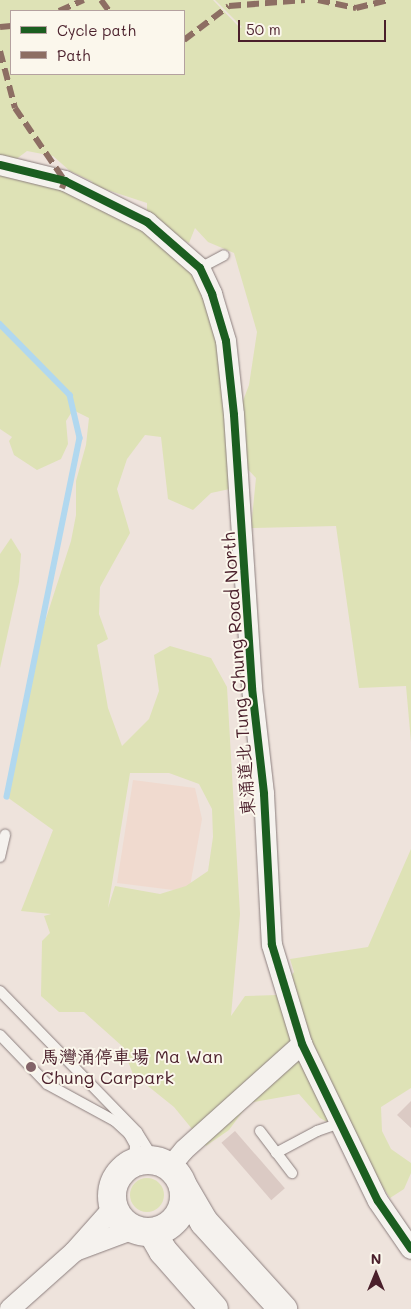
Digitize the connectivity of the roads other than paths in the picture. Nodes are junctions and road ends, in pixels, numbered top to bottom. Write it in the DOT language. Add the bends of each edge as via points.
graph roads {
  1 [pos="0,166"];
  2 [pos="224,255"];
  3 [pos="200,268"];
  4 [pos="5,835"];
  5 [pos="0,857"];
  6 [pos="0,991"];
  7 [pos="0,1035"];
  8 [pos="302,1044"];
  9 [pos="343,1122"];
  10 [pos="260,1131"];
  11 [pos="276,1152"];
  12 [pos="160,1169"];
  13 [pos="292,1174"];
  14 [pos="114,1207"];
  15 [pos="143,1230"];
  16 [pos="411,1249"];
  17 [pos="74,1252"];
  18 [pos="10,1309"];
  19 [pos="214,1309"];
  20 [pos="282,1309"];
  1 -- 3 [label="street, 東涌道北 Tung Chung Road North" via="65,181 147,222"];
  2 -- 3 [label="lane"];
  3 -- 8 [label="street, 東涌道北 Tung Chung Road North" via="220,317 228,359 252,688 264,794 272,945"];
  4 -- 5 [label="lane"];
  6 -- 12 [label="lane" via="137,1132"];
  7 -- 12 [label="lane" via="47,1084 115,1121"];
  8 -- 9 [label="street, 東涌道北 Tung Chung Road North"];
  8 -- 12 [label="street"];
  9 -- 11 [label="lane"];
  9 -- 16 [label="street, 東涌道北 Tung Chung Road North" via="378,1201"];
  10 -- 11 [label="lane"];
  11 -- 13 [label="lane"];
  12 -- 14 [label="street" via="118,1177 113,1186"];
  12 -- 15 [label="street" via="184,1198 174,1221"];
  12 -- 20 [label="street"];
  14 -- 15 [label="street" via="119,1217"];
  14 -- 17 [label="street"];
  15 -- 17 [label="street"];
  15 -- 19 [label="street"];
  17 -- 18 [label="street"];
}
